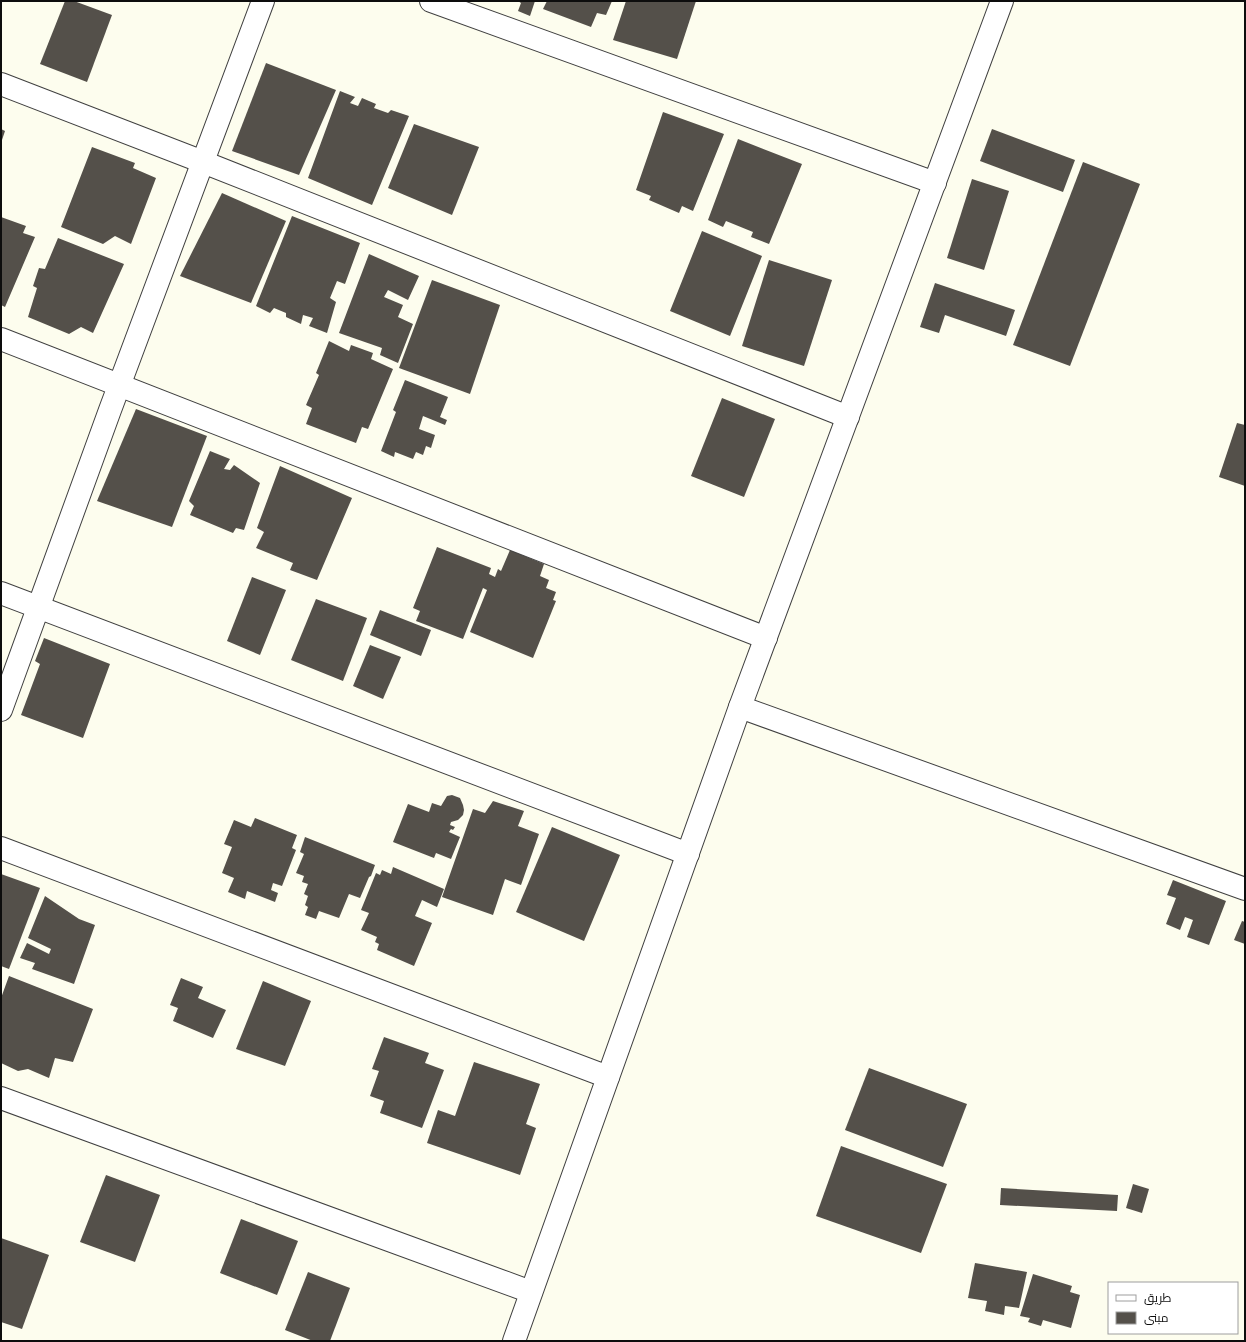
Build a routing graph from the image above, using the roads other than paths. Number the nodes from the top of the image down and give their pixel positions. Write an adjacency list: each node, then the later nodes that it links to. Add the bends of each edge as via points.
1 (263, 1): 5 (street)
2 (431, 1): 6 (street)
3 (1002, 1): 6 (street)
4 (1, 84): 5 (street)
5 (203, 162): 8 (street); 9 (street)
6 (935, 183): 9 (street)
7 (1, 339): 8 (street)
8 (120, 384): 11 (street); 12 (street)
9 (848, 417): 12 (street)
10 (1, 593): 11 (street)
11 (38, 607): 14 (street); 16 (street)
12 (766, 638): 13 (street)
13 (740, 707): 16 (street); 17 (street)
14 (1, 710)
15 (1, 848): 18 (street)
16 (688, 854): 18 (street)
17 (1245, 889)
18 (608, 1077): 20 (street)
19 (1, 1098): 20 (street)
20 (531, 1292): 21 (street)
21 (514, 1341)

